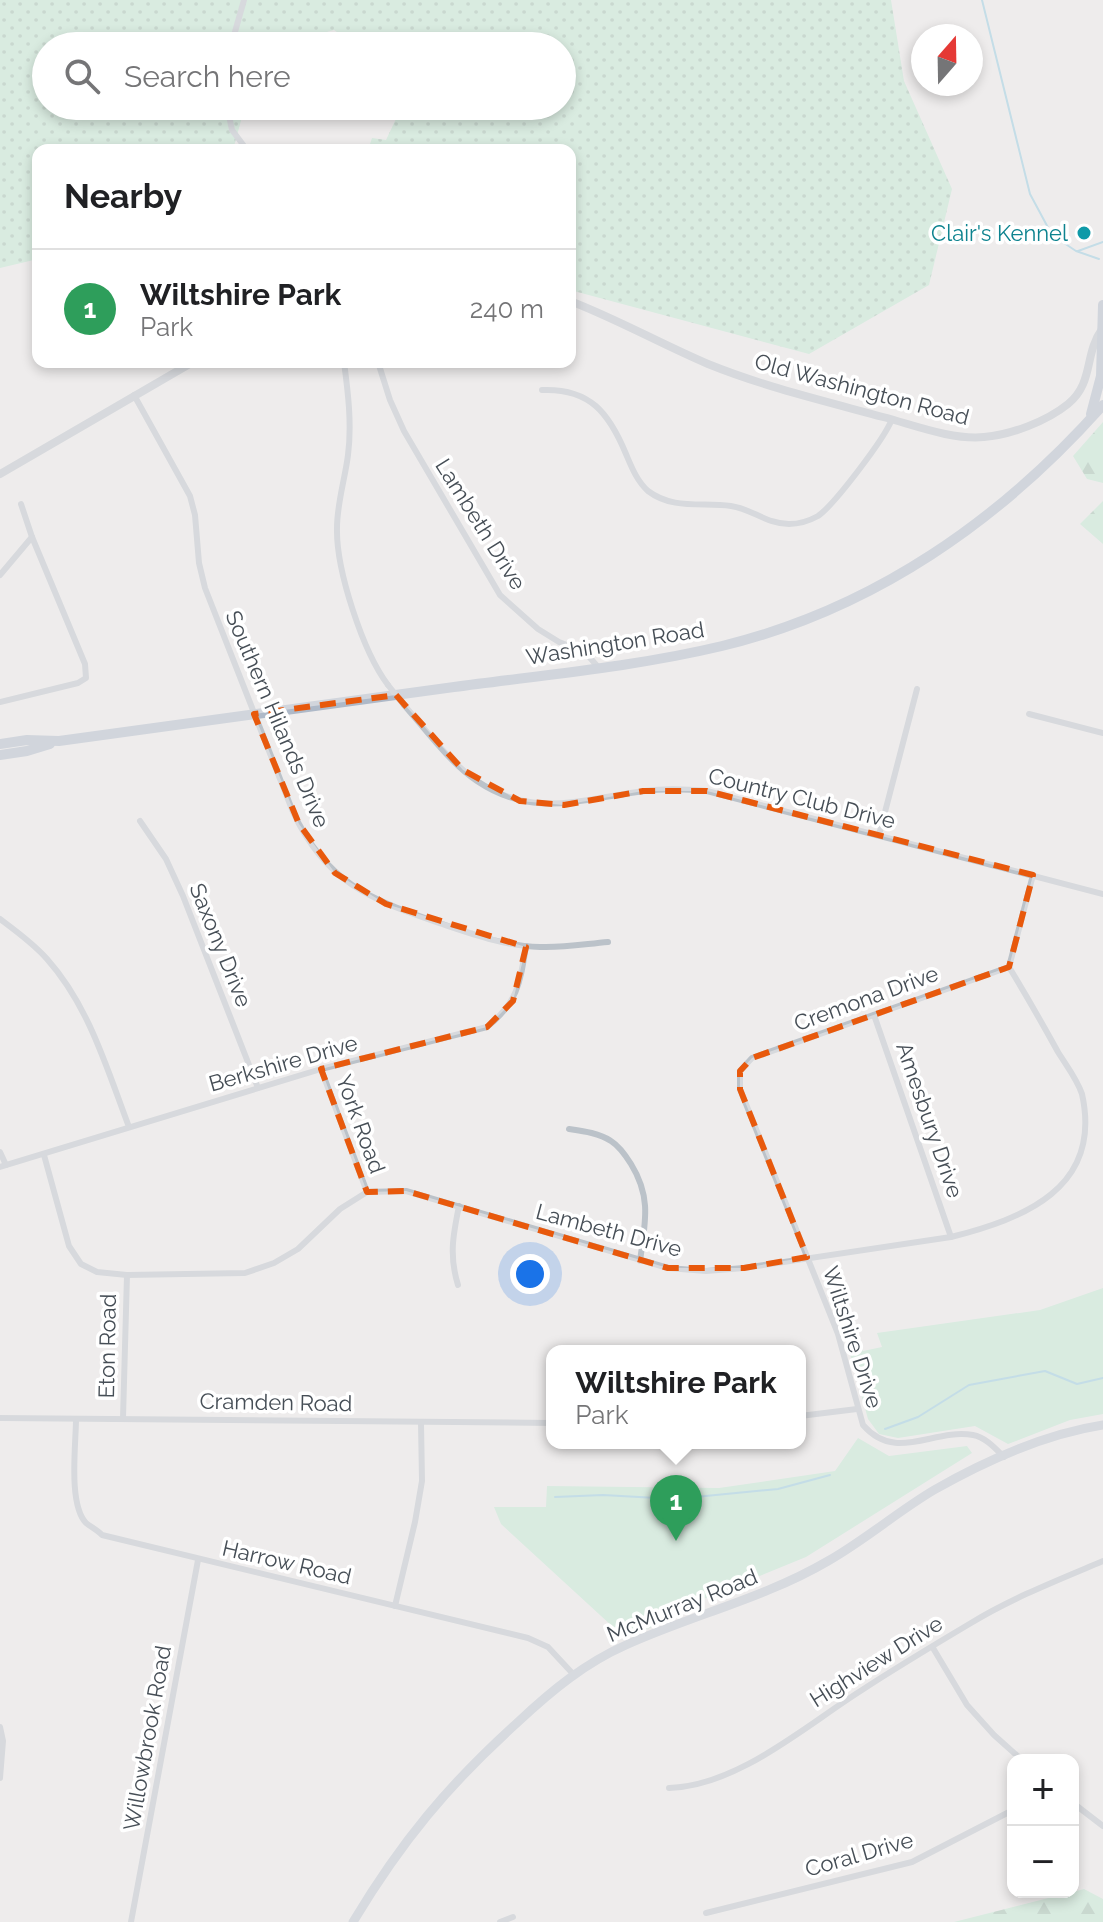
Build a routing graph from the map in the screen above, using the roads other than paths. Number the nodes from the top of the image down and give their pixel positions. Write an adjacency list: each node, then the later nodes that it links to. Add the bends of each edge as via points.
1 (244, 0): 2 (street)
2 (235, 32)
3 (230, 120): 4 (street)
4 (242, 144)
5 (576, 304): 14 (street, Old Washington Road, via 735,374)
6 (1103, 305): 7 (main road)
7 (1102, 332): 14 (street, Old Washington Road, via 1091,345 1088,372 1078,393 1062,408 1026,426 977,438); 15 (main road, via 1100,384)
8 (182, 368): 12 (street)
9 (344, 368): 30 (street, Country Club Drive, bridge, via 350,436 338,542 362,634 388,685 470,775 520,801 564,805 643,791 707,791)
10 (380, 368): 20 (street, Lambeth Drive, via 404,431 500,595 538,629 585,652)
11 (542, 390): 14 (street, via 569,392 600,409 641,483 655,495 680,504 734,506 780,523 801,523 824,511 881,441)
12 (134, 395): 16 (street); 23 (street, Southern Hilands Drive, via 190,496 205,588)
13 (1103, 405): 15 (main road, Washington Road)
14 (892, 419)
15 (1090, 420): 20 (main road, Washington Road, via 992,513 917,565 865,593 725,645)
16 (0, 474)
17 (21, 504): 18 (street)
18 (32, 537): 19 (street); 22 (street, via 85,664 86,678)
19 (0, 575)
20 (598, 667): 23 (main road, Washington Road)
21 (917, 689): 30 (street)
22 (0, 702)
23 (254, 714): 26 (main road, Washington Road); 35 (street, Southern Hilands Drive, via 299,824 335,873 386,904 482,937)
24 (1029, 714): 25 (street)
25 (1103, 733)
26 (59, 741): 27 (main road, Washington Road); 28 (main road, Washington Road)
27 (0, 744)
28 (0, 755)
29 (140, 821): 40 (street, Saxony Drive, via 166,859)
30 (879, 835): 31 (street, Country Club Drive)
31 (1033, 875): 32 (street, Country Club Drive); 36 (street)
32 (1103, 894)
33 (0, 919): 41 (street, via 47,959 73,994)
34 (608, 942): 35 (street, Southern Hilands Drive)
35 (526, 946): 38 (street, Berkshire Drive, via 513,1001 487,1027)
36 (1009, 967): 37 (street, Cremona Drive); 48 (street, Lambeth Drive, via 1082,1093 1088,1144 1081,1168 1065,1190 1042,1206)
37 (874, 1015): 39 (street, Cremona Drive, via 752,1058); 48 (street, Amesbury Drive)
38 (321, 1069): 40 (street, Berkshire Drive); 46 (street, York Road)
39 (740, 1071): 49 (street, Wiltshire Drive, via 740,1089)
40 (258, 1088): 41 (street, Berkshire Drive)
41 (129, 1127): 44 (street, Berkshire Drive)
42 (569, 1129): 50 (street, via 613,1141 642,1182 647,1208)
43 (0, 1152): 45 (street)
44 (44, 1155): 45 (street, Berkshire Drive); 51 (street, via 69,1246 81,1264 97,1272)
45 (3, 1166)
46 (367, 1192): 47 (street, Lambeth Drive, via 406,1191); 51 (street, via 340,1209 298,1249 245,1273)
47 (459, 1206): 50 (street, Lambeth Drive); 52 (street, via 451,1247)
48 (951, 1237): 49 (street, Lambeth Drive)
49 (807, 1257): 50 (street, Lambeth Drive, via 706,1271); 53 (street, Wiltshire Drive, via 838,1334)
50 (640, 1261)
51 (127, 1275): 56 (street, Eton Road)
52 (458, 1285)
53 (857, 1409): 54 (street); 61 (street, Wiltshire Drive, via 870,1433 887,1443 973,1435)
54 (806, 1415)
55 (0, 1418): 57 (street, Cramden Road)
56 (123, 1418): 57 (street, Cramden Road); 58 (street, Cramden Road)
57 (76, 1419): 62 (street, Harrow Road, via 75,1491 86,1522 102,1535)
58 (421, 1423): 59 (street, Cramden Road); 64 (street, via 422,1481)
59 (546, 1423)
60 (1103, 1425): 61 (main road, McMurray Road, via 1058,1435)
61 (1004, 1457): 66 (main road, McMurray Road, via 934,1490 805,1574 625,1645)
62 (198, 1560): 64 (street, Harrow Road); 76 (street, Willowbrook Road)
63 (1103, 1561): 65 (street, Highview Drive, via 972,1622)
64 (395, 1606): 66 (street, Harrow Road, via 528,1638 548,1647)
65 (933, 1648): 68 (street, via 967,1705); 70 (street, Highview Drive, via 743,1767 689,1787)
66 (574, 1675): 77 (main road, McMurray Road, via 444,1795 405,1841)
67 (0, 1727): 69 (street)
68 (1016, 1754)
69 (0, 1778)
70 (669, 1788)
71 (1079, 1808): 73 (street)
72 (1007, 1813): 74 (street, Coral Drive, via 912,1862)
73 (1103, 1826)
74 (706, 1913)
75 (513, 1917): 78 (street)
76 (131, 1922)
77 (353, 1922)
78 (500, 1922)

